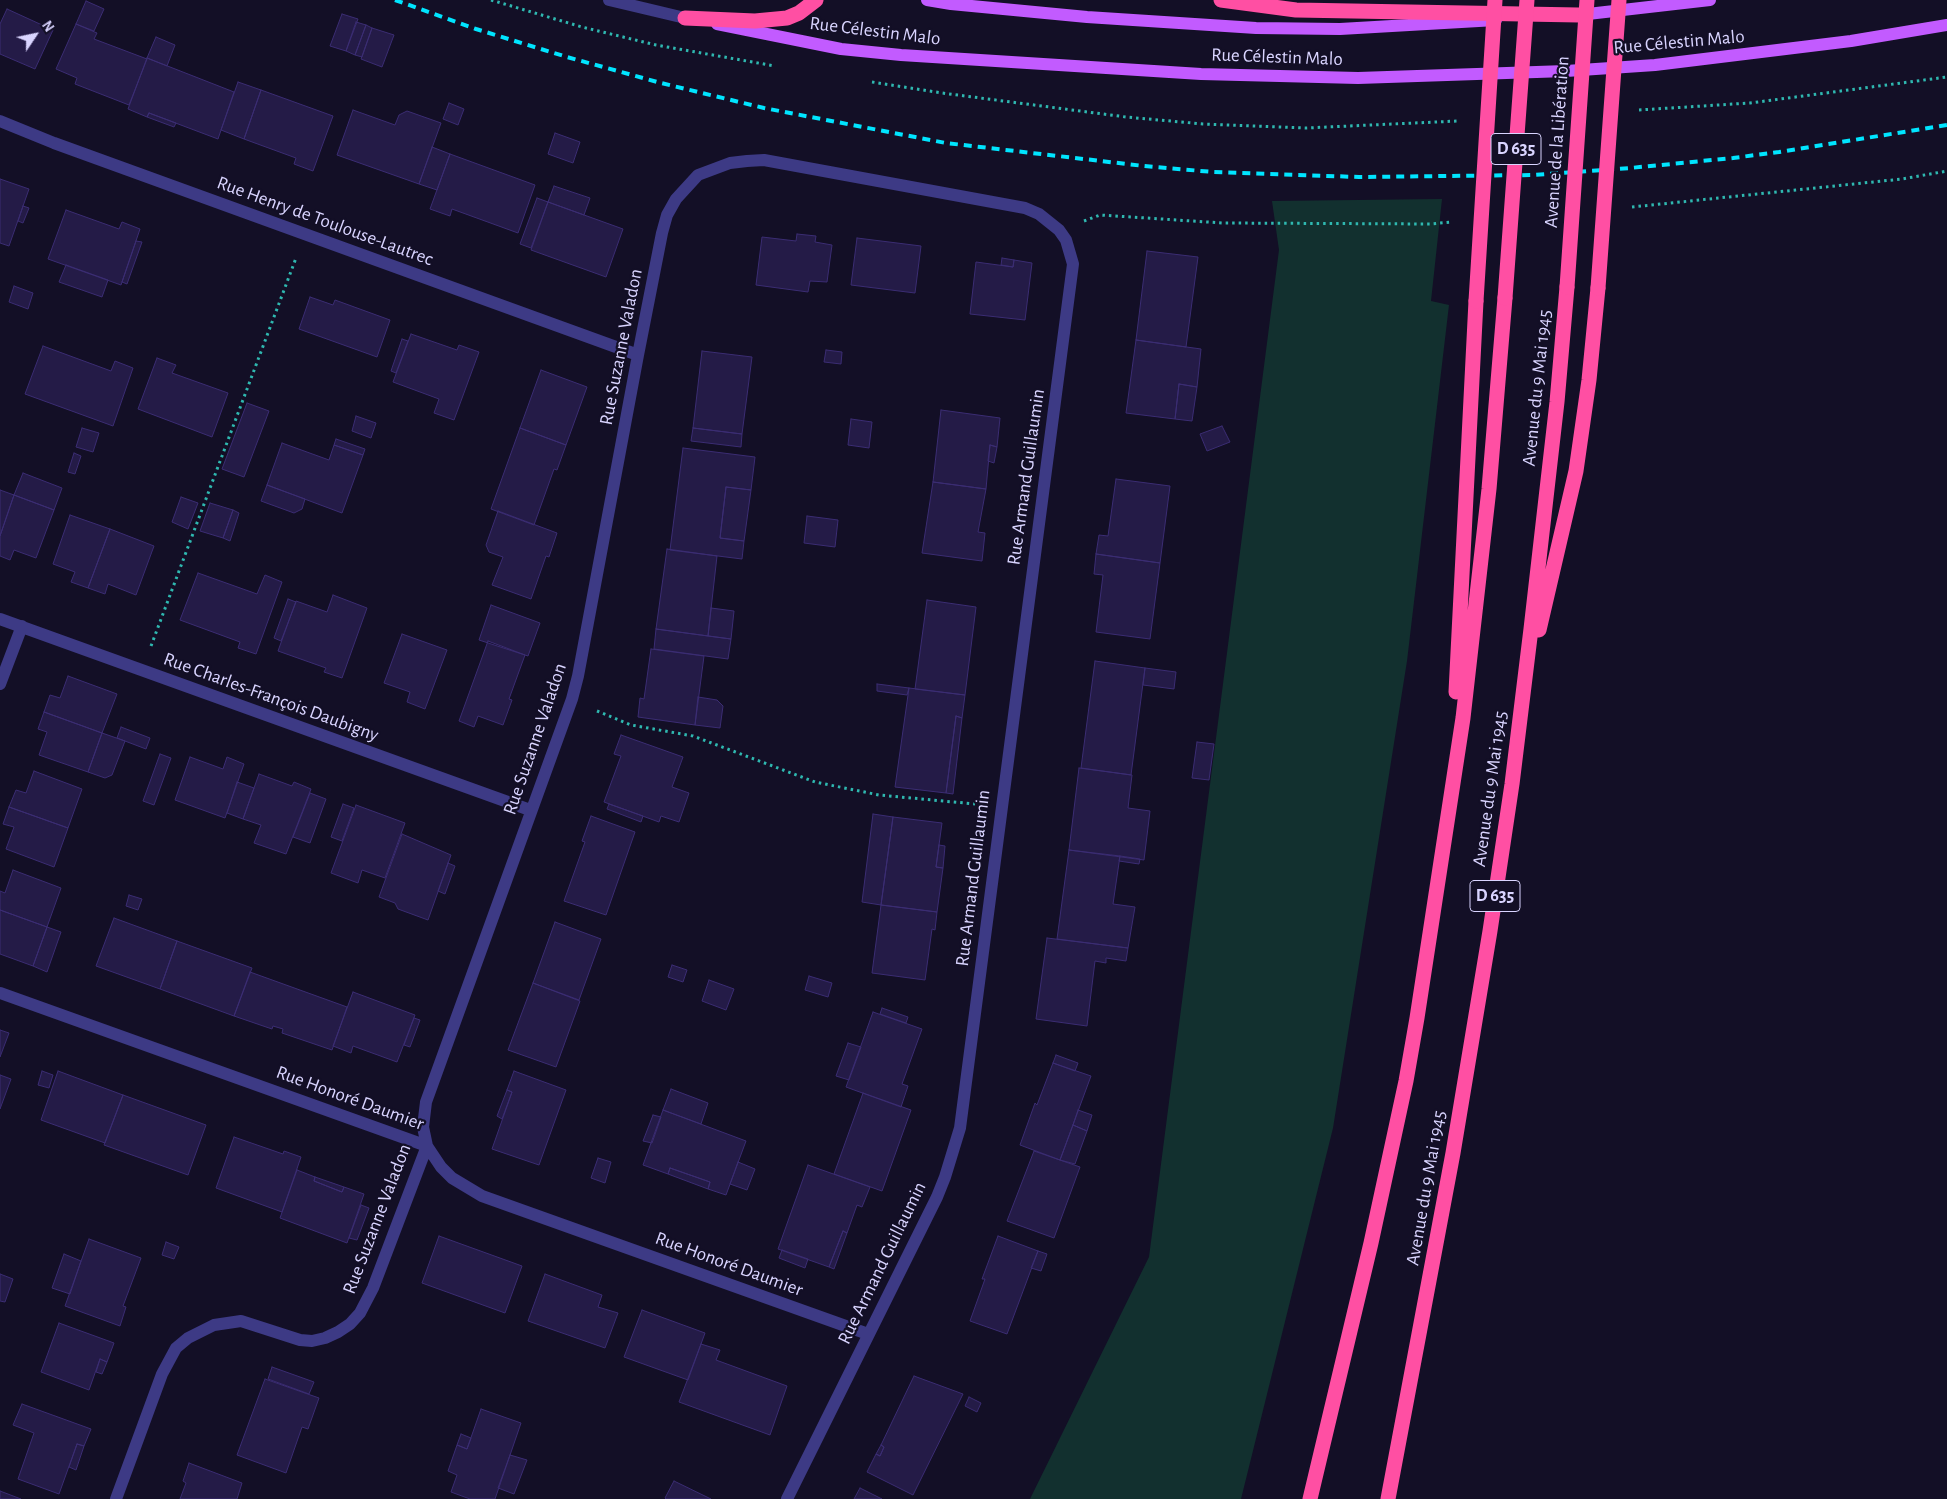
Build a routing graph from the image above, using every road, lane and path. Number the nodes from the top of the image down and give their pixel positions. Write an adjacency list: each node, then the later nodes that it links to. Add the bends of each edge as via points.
1 (609, 0): 11 (street, Rue Célestin Malo)
2 (816, 0): 11 (highway, via 800,13 787,18 755,21)
3 (927, 0): 10 (main road, Rue Célestin Malo, via 1128,21 1288,28 1379,27)
4 (1221, 0): 10 (highway, via 1296,10)
5 (1495, 0): 24 (highway, bridge)
6 (1527, 0): 24 (highway, Avenue du 9 Mai 1945 / D 635, bridge, via 1498,399 1481,566)
7 (1587, 0): 16 (highway, Avenue de la Libération / D 635, bridge)
8 (1619, 0): 23 (highway, bridge, via 1589,380 1576,471)
9 (1710, 0): 10 (main road, Rue Célestin Malo)
10 (1579, 14)
11 (685, 18): 12 (main road, Rue Célestin Malo, via 841,49 901,55 1201,74 1358,78 1566,71 1664,64 1833,44)
12 (1947, 25)
13 (0, 121): 15 (street, Rue Henry de Toulouse-Lautrec)
14 (1059, 230): 17 (street, Rue Suzanne Valadon, via 1039,214 1010,204 764,160 730,162 698,176 676,199 667,215); 25 (street, Rue Armand Guillaumin, via 1071,251 1072,271)
15 (305, 233): 17 (street, Rue Henry de Toulouse-Lautrec); 20 (path)
16 (1567, 287): 23 (highway, Avenue du 9 Mai 1945 / D 635, via 1557,402)
17 (638, 355): 22 (street, Rue Suzanne Valadon, via 583,656)
18 (0, 618): 19 (street, Rue Charles-François Daubigny)
19 (22, 626): 20 (street, Rue Charles-François Daubigny); 21 (street)
20 (142, 670): 26 (street, Rue Charles-François Daubigny)
21 (0, 684)
22 (572, 699): 25 (path, via 631,725 693,736 815,782 878,795); 26 (street, Rue Suzanne Valadon)
23 (1521, 706): 33 (highway, Avenue du 9 Mai 1945 / D 635, via 1490,931 1454,1153)
24 (1451, 796): 32 (highway, Avenue du 9 Mai 1945 / D 635, via 1406,1081)
25 (1001, 807): 29 (street, Rue Armand Guillaumin, via 960,1128 937,1197)
26 (530, 810): 28 (street, Rue Suzanne Valadon, via 426,1102 423,1126)
27 (0, 993): 28 (street, Rue Honoré Daumier)
28 (427, 1146): 29 (street, Rue Honoré Daumier, via 452,1178 482,1196); 30 (street, Rue Suzanne Valadon, via 373,1288 360,1313 338,1332 312,1341 241,1321 214,1325 188,1338 176,1348 162,1374)
29 (868, 1334): 31 (street, Rue Armand Guillaumin)
30 (116, 1499)
31 (787, 1499)
32 (1310, 1499)
33 (1388, 1499)

